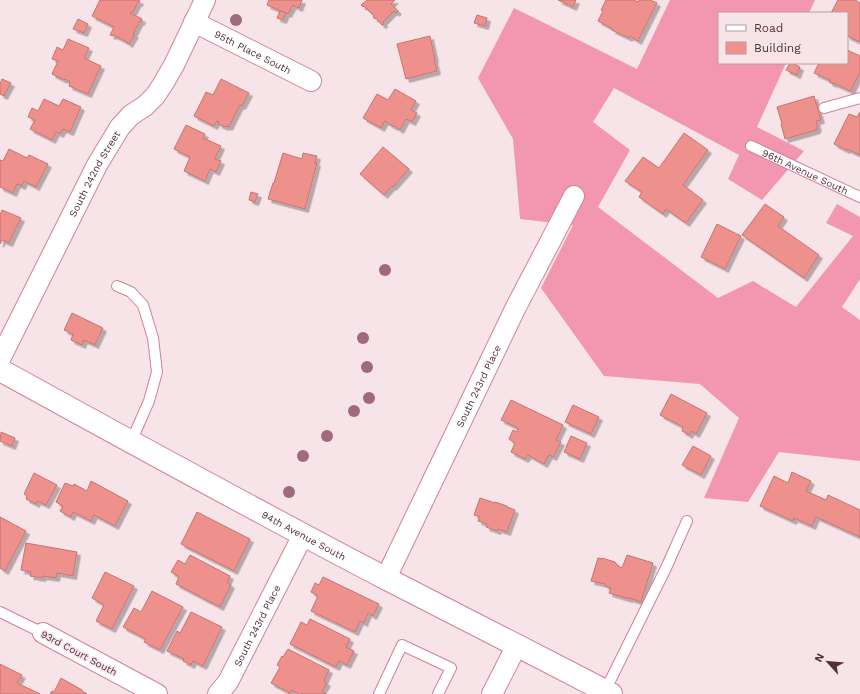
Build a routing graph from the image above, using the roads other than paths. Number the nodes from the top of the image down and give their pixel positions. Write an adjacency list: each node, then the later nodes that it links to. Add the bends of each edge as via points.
1 (205, 0): 2 (street, South 242nd Street)
2 (194, 22): 3 (street, 95th Place South); 10 (street, South 242nd Street, via 174,65 155,96 120,127 97,165)
3 (311, 81)
4 (860, 98): 5 (lane)
5 (824, 108)
6 (751, 146): 8 (lane, 96th Avenue South)
7 (574, 196): 15 (street, South 243rd Place, via 516,307)
8 (860, 197)
9 (117, 286): 12 (lane, via 132,292 143,305 153,338 157,372 149,401)
10 (0, 359)
11 (0, 370): 12 (street, 94th Avenue South)
12 (132, 442): 14 (street, 94th Avenue South)
13 (687, 521): 19 (lane)
14 (303, 535): 15 (street, 94th Avenue South); 21 (street, South 243rd Place, via 228,682)
15 (386, 578): 18 (street, 94th Avenue South)
16 (0, 612): 17 (lane, 93rd Court South)
17 (43, 634): 20 (street, 93rd Court South)
18 (517, 645): 19 (street, 94th Avenue South); 24 (street)
19 (608, 692)
20 (158, 694)
21 (218, 694)
22 (379, 694): 23 (lane, via 402,645 450,668)
23 (438, 694)
24 (492, 694)

